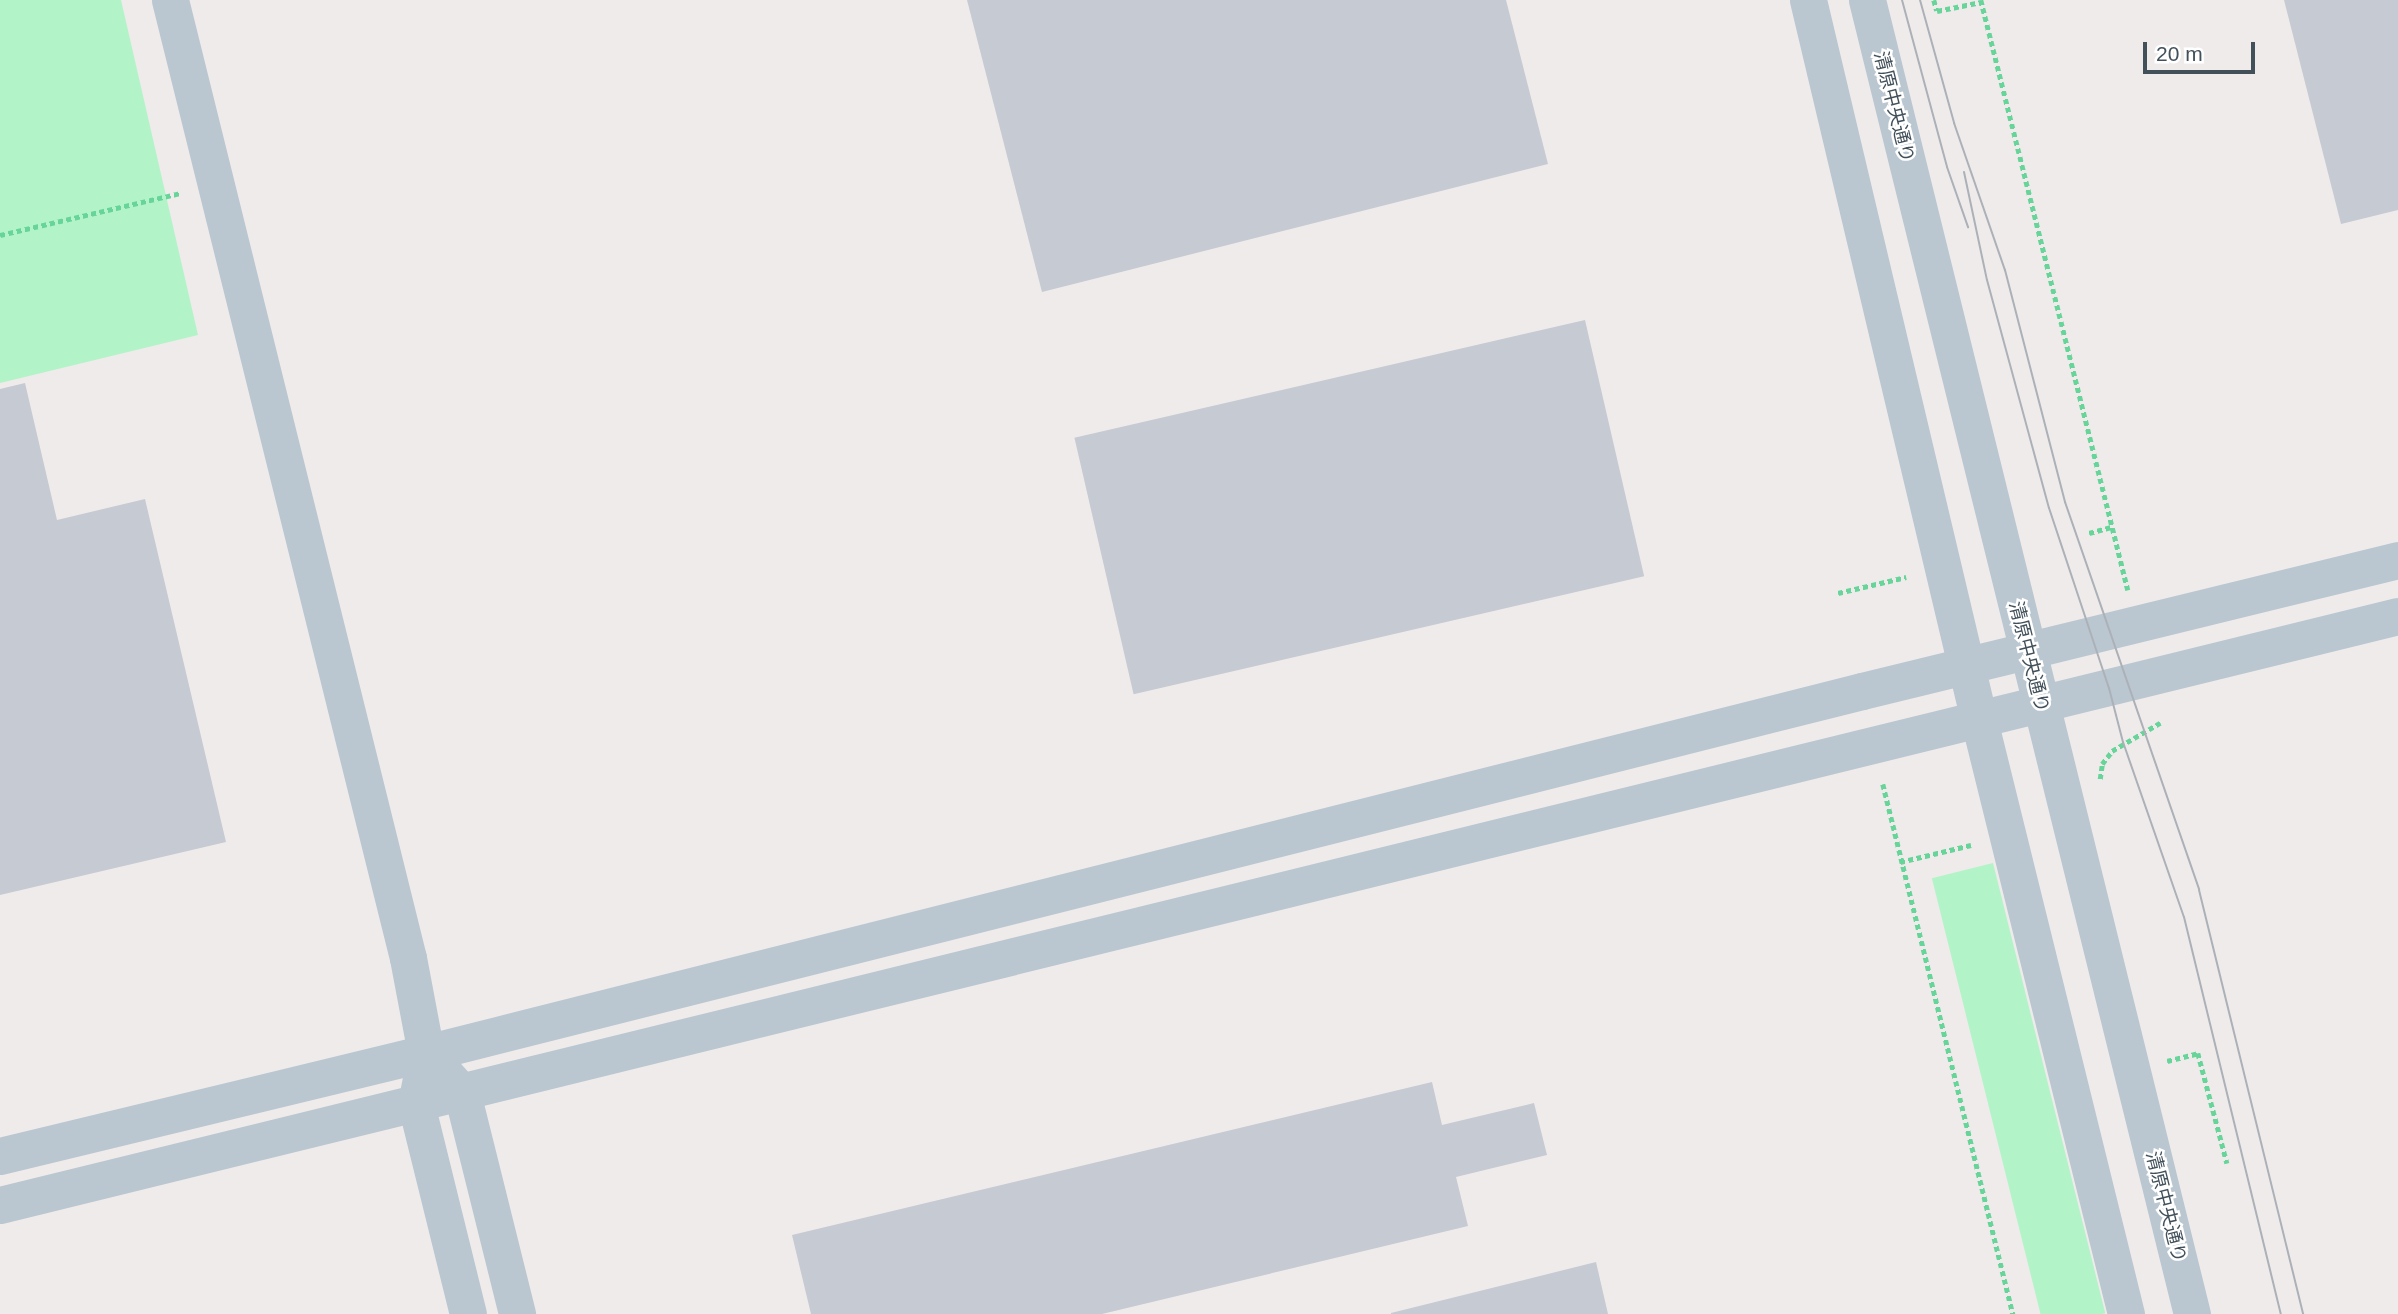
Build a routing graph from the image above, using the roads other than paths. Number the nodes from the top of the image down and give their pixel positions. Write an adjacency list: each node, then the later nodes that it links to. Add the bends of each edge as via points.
1 (170, 0): 10 (street, via 408,958)
2 (1808, 0): 7 (street)
3 (1867, 0): 6 (street, 清原中央通り)
4 (2398, 560): 6 (street)
5 (2398, 616): 8 (street)
6 (2027, 651): 7 (street); 8 (street, 清原中央通り)
7 (1967, 666): 9 (street); 10 (street)
8 (2042, 705): 9 (street); 18 (street, 清原中央通り)
9 (1979, 720): 11 (street); 17 (street)
10 (426, 1053): 11 (street); 12 (street); 13 (street)
11 (462, 1093): 12 (street); 16 (street)
12 (416, 1104): 14 (street); 15 (street)
13 (0, 1156)
14 (0, 1205)
15 (468, 1314)
16 (517, 1314)
17 (2126, 1314)
18 (2192, 1314)

